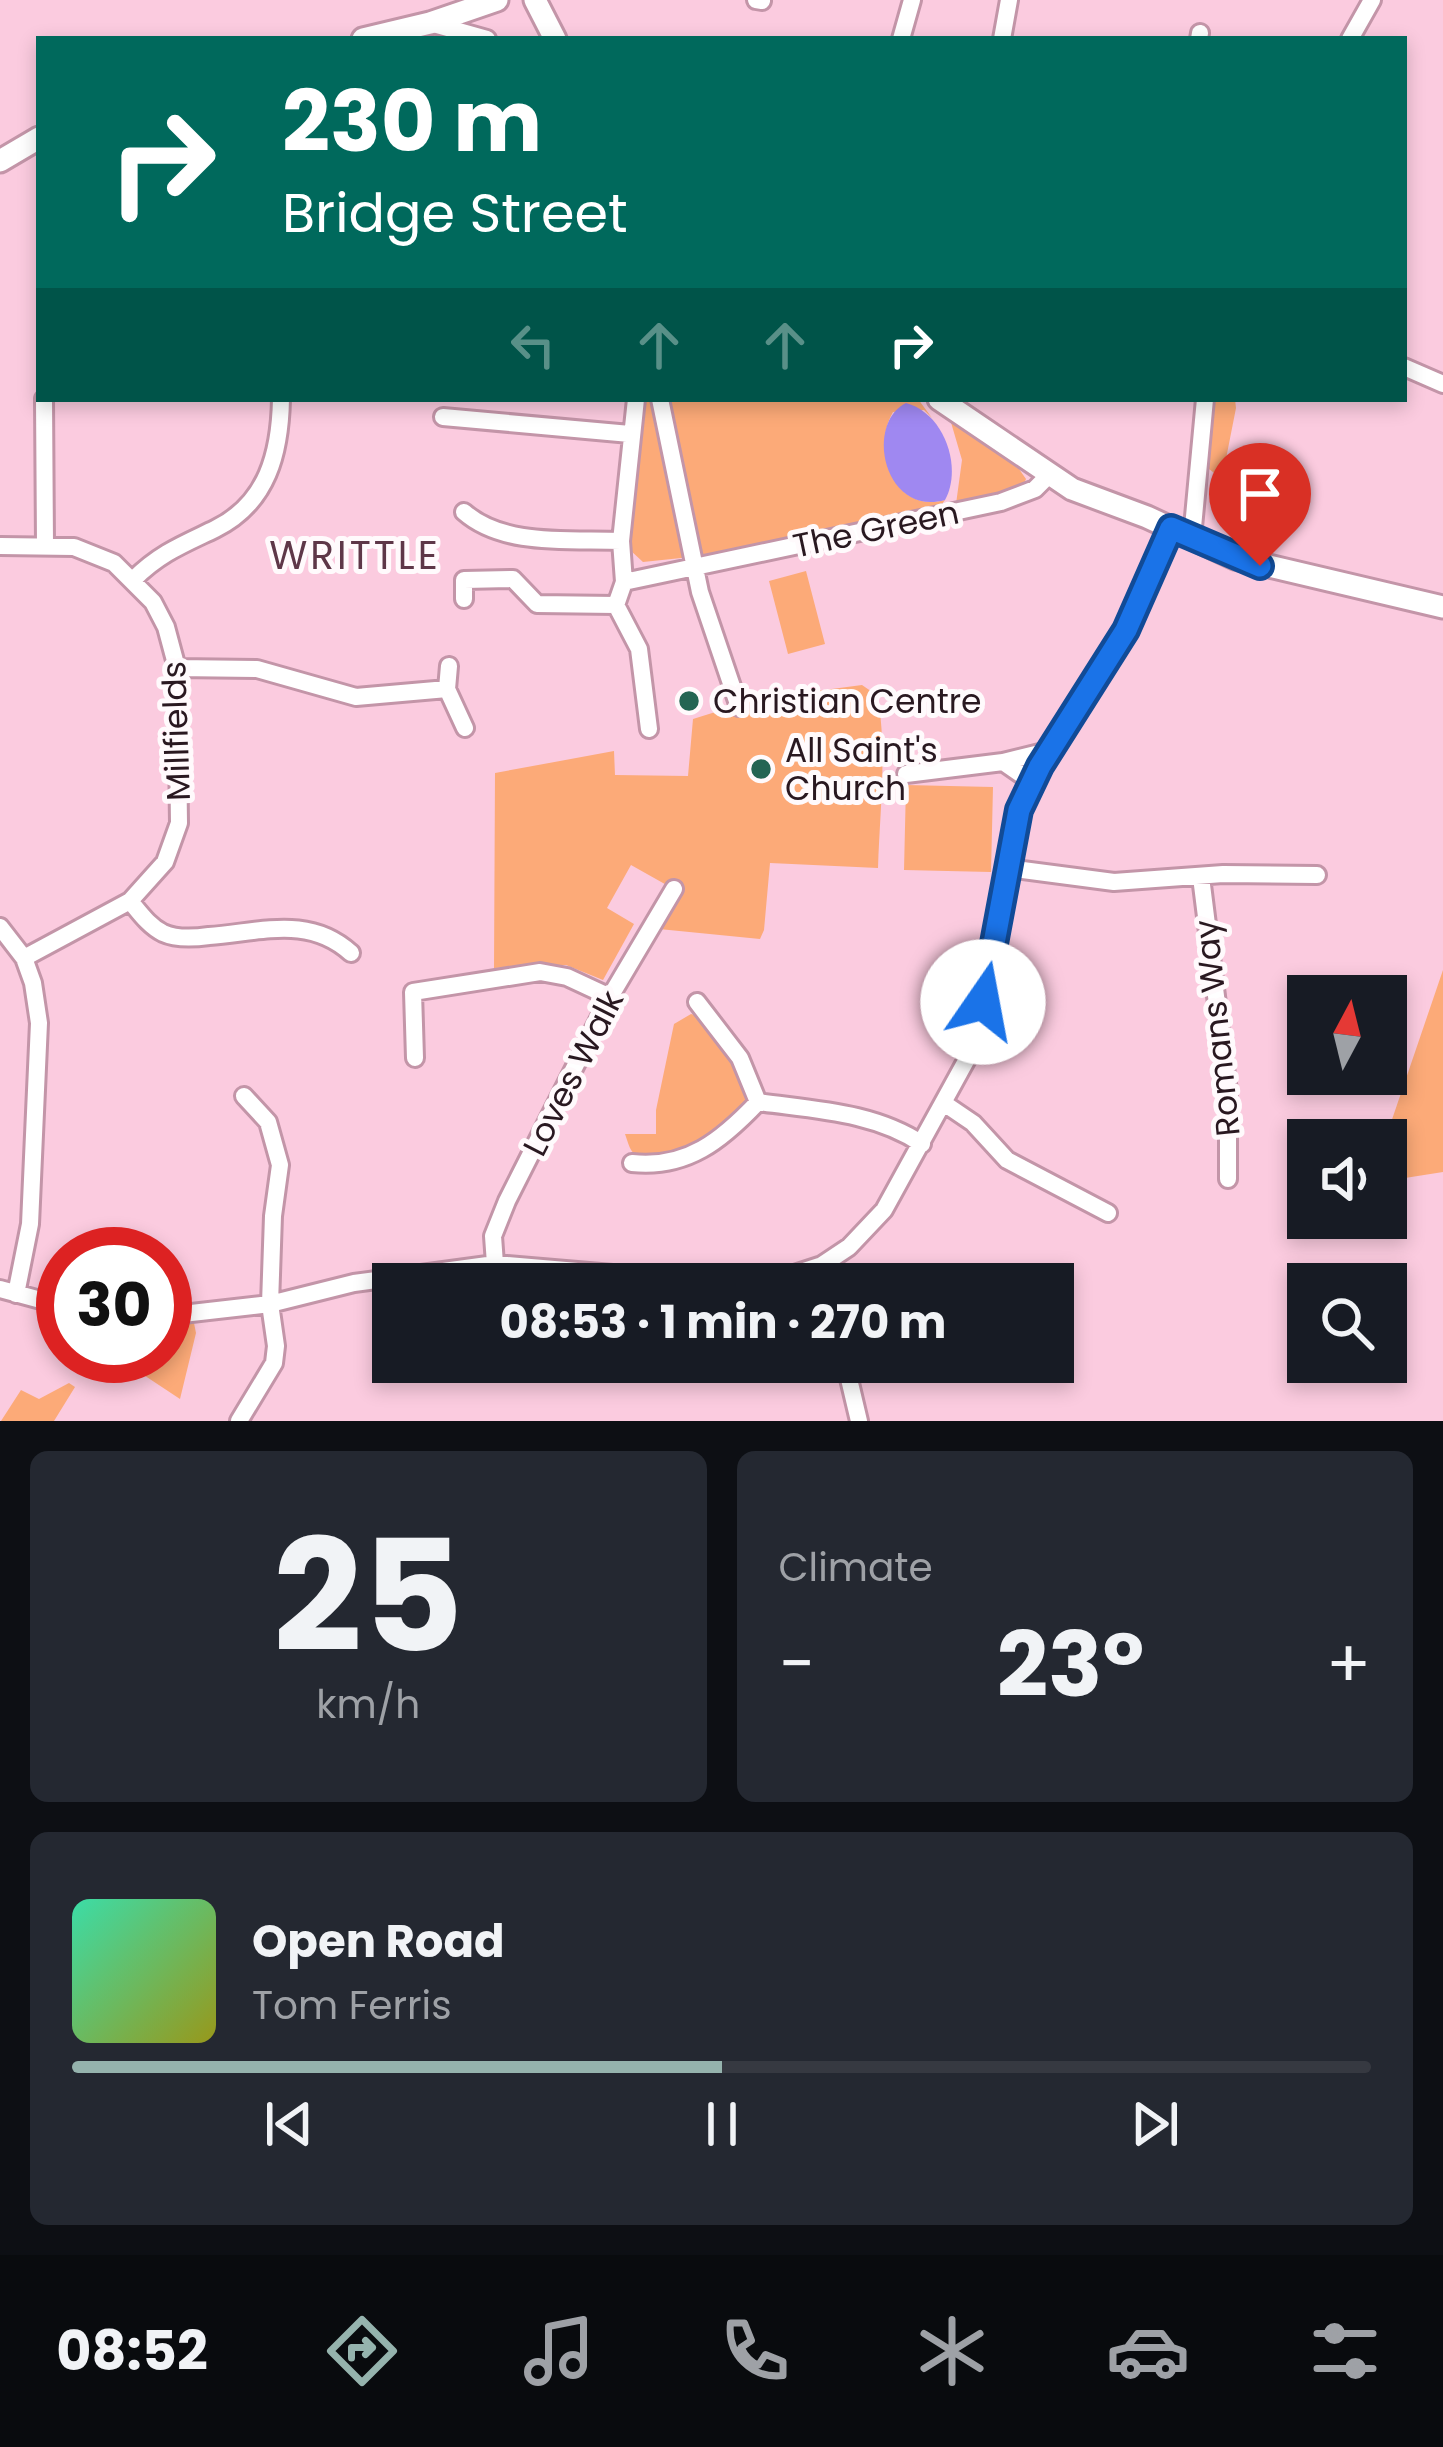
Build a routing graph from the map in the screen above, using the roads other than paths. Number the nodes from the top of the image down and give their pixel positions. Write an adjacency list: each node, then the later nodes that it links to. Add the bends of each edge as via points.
1 (496, 0): 6 (street)
2 (535, 0): 9 (street)
3 (912, 0): 10 (street)
4 (1009, 0): 11 (street)
5 (1372, 0): 12 (street)
6 (430, 23): 7 (street); 8 (street)
7 (375, 36)
8 (476, 36)
9 (553, 36)
10 (902, 36)
11 (1003, 36)
12 (1352, 36)
13 (36, 140): 14 (street)
14 (0, 160)
15 (1407, 368): 16 (street)
16 (1443, 384)
17 (44, 402): 30 (street)
18 (281, 402): 32 (street, via 275,461 251,501 214,530 174,545)
19 (635, 402): 24 (street)
20 (661, 402): 31 (street)
21 (943, 402): 25 (street)
22 (1204, 402): 27 (street)
23 (442, 417): 24 (street)
24 (630, 434): 28 (street)
25 (1049, 475): 27 (street); 31 (street, The Green, via 1000,502)
26 (464, 512): 28 (street, via 511,535)
27 (1181, 533): 36 (street, via 1260,566); 43 (street)
28 (621, 542): 33 (street)
29 (0, 545): 30 (street, Millfields)
30 (45, 545): 32 (street, Millfields, via 96,555)
31 (695, 566): 33 (street, The Green); 40 (street)
32 (134, 579): 38 (street, Millfields, via 166,627)
33 (624, 582): 35 (street)
34 (464, 598): 35 (street, via 464,580 513,579 537,604)
35 (616, 605): 42 (street, via 639,649)
36 (1443, 607)
37 (449, 666): 39 (street)
38 (177, 668): 39 (street, via 257,669 356,697); 51 (street, Millfields, via 174,844)
39 (448, 689): 41 (street)
40 (739, 706)
41 (465, 728)
42 (649, 729)
43 (1052, 750): 44 (street); 46 (street)
44 (1003, 762): 45 (street); 46 (street)
45 (906, 774)
46 (1032, 782): 47 (street)
47 (1008, 868): 49 (street, Romans Way, via 1114,882); 60 (street, via 973,1042)
48 (1317, 875): 49 (street, Romans Way)
49 (1201, 877): 63 (street, Romans Way, via 1228,1091)
50 (674, 889): 55 (street, Loves Walk)
51 (130, 901): 53 (street, via 168,936 316,930); 54 (street, Millfields)
52 (0, 927): 54 (street)
53 (351, 953)
54 (24, 958): 68 (street, via 39,1023 31,1224)
55 (610, 997): 57 (street, via 540,973 413,992); 65 (street, Loves Walk, via 496,1225)
56 (697, 1003): 59 (street, via 740,1058)
57 (415, 1058)
58 (244, 1096): 69 (street, via 268,1122 280,1165)
59 (758, 1102): 61 (street, via 876,1120); 62 (street, via 687,1159)
60 (946, 1104): 61 (street); 64 (street, via 1007,1160)
61 (922, 1144): 66 (street, via 884,1210)
62 (632, 1163)
63 (1228, 1179)
64 (1108, 1213)
65 (495, 1263)
66 (825, 1263)
67 (372, 1281): 69 (street)
68 (8, 1291)
69 (270, 1304): 70 (street); 72 (street, via 274,1363)
70 (192, 1313)
71 (849, 1383): 73 (street)
72 (239, 1421)
73 (859, 1421)

